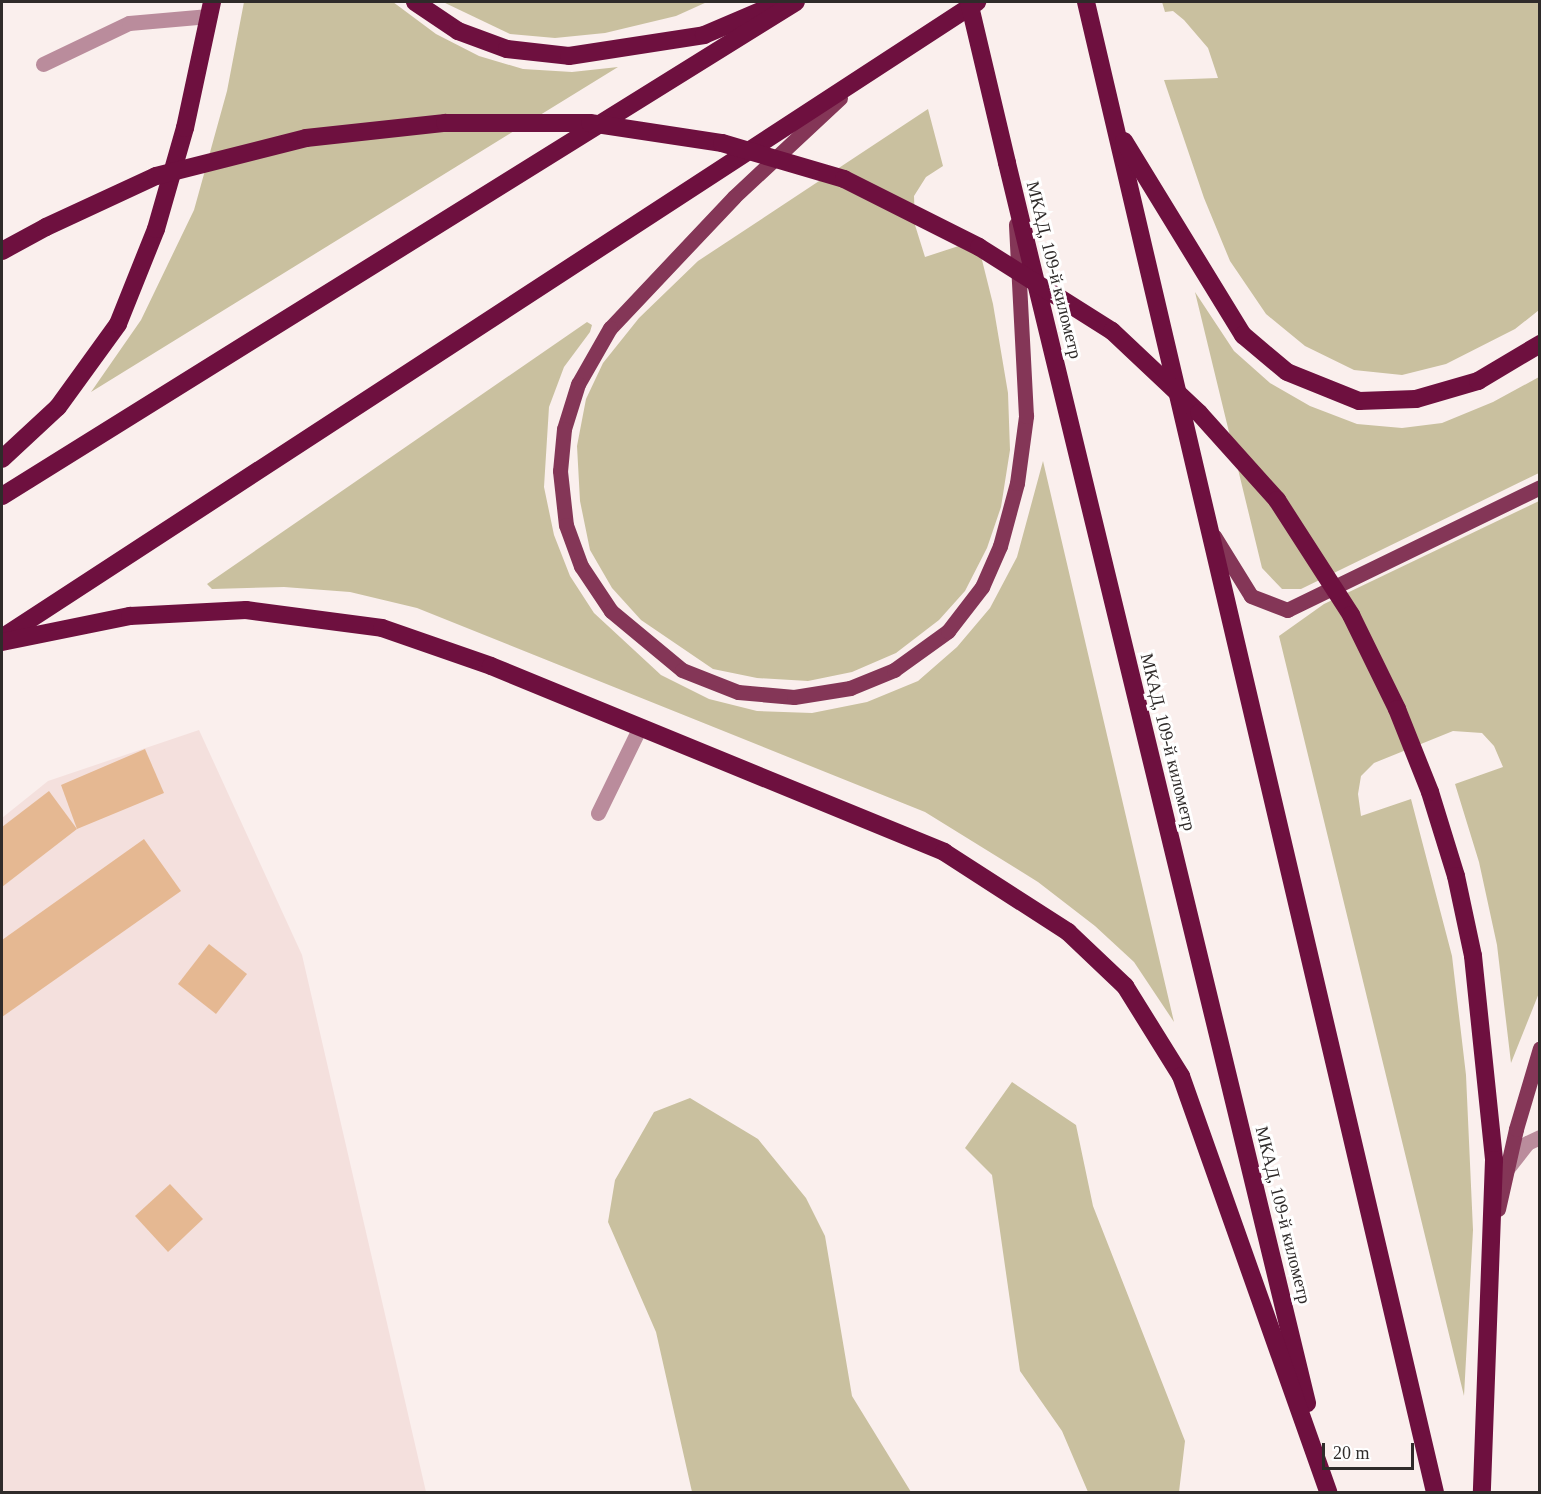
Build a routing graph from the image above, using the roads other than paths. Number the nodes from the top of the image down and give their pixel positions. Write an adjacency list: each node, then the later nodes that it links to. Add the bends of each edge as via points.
1 (415, 2): 2 (highway, via 458,31 507,50 569,56 704,34)
2 (782, 2)
3 (796, 2): 16 (highway)
4 (969, 2): 11 (highway, МКАД, 109-й километр, bridge)
5 (977, 2): 9 (highway)
6 (1086, 2): 10 (highway)
7 (210, 9): 8 (lane, via 129,22); 14 (highway, via 186,128 156,229 117,324 58,406)
8 (43, 64)
9 (864, 76): 11 (main road, via 734,197 610,328 578,384 564,429 561,460 566,525 581,566 611,611 648,645 682,670 738,692 794,697 850,688 894,670 948,631 982,587 1000,546 1017,483 1026,416); 18 (highway)
10 (1114, 126): 13 (highway, via 1243,335 1287,372 1359,401 1416,399 1478,381); 17 (highway)
11 (1015, 197): 25 (highway, МКАД, 109-й километр)
12 (2, 251): 24 (highway, bridge, via 156,176 306,138 445,123 590,123 722,143 844,178 979,247 1112,331 1199,413 1277,500 1351,615 1397,709 1430,792 1456,876 1473,956 1494,1160)
13 (1539, 344)
14 (2, 459)
15 (1539, 487): 17 (main road, via 1287,610 1251,596)
16 (2, 496)
17 (1208, 525): 26 (highway)
18 (2, 640): 19 (highway, via 130,616 246,610 382,628 491,666)
19 (640, 727): 20 (lane); 25 (highway, via 944,852 1068,932 1125,986 1180,1076)
20 (598, 813)
21 (1539, 1048): 23 (main road)
22 (1539, 1137): 23 (lane, via 1527,1143)
23 (1507, 1169): 24 (main road)
24 (1495, 1223): 27 (highway)
25 (1328, 1492)
26 (1435, 1492)
27 (1482, 1492)

